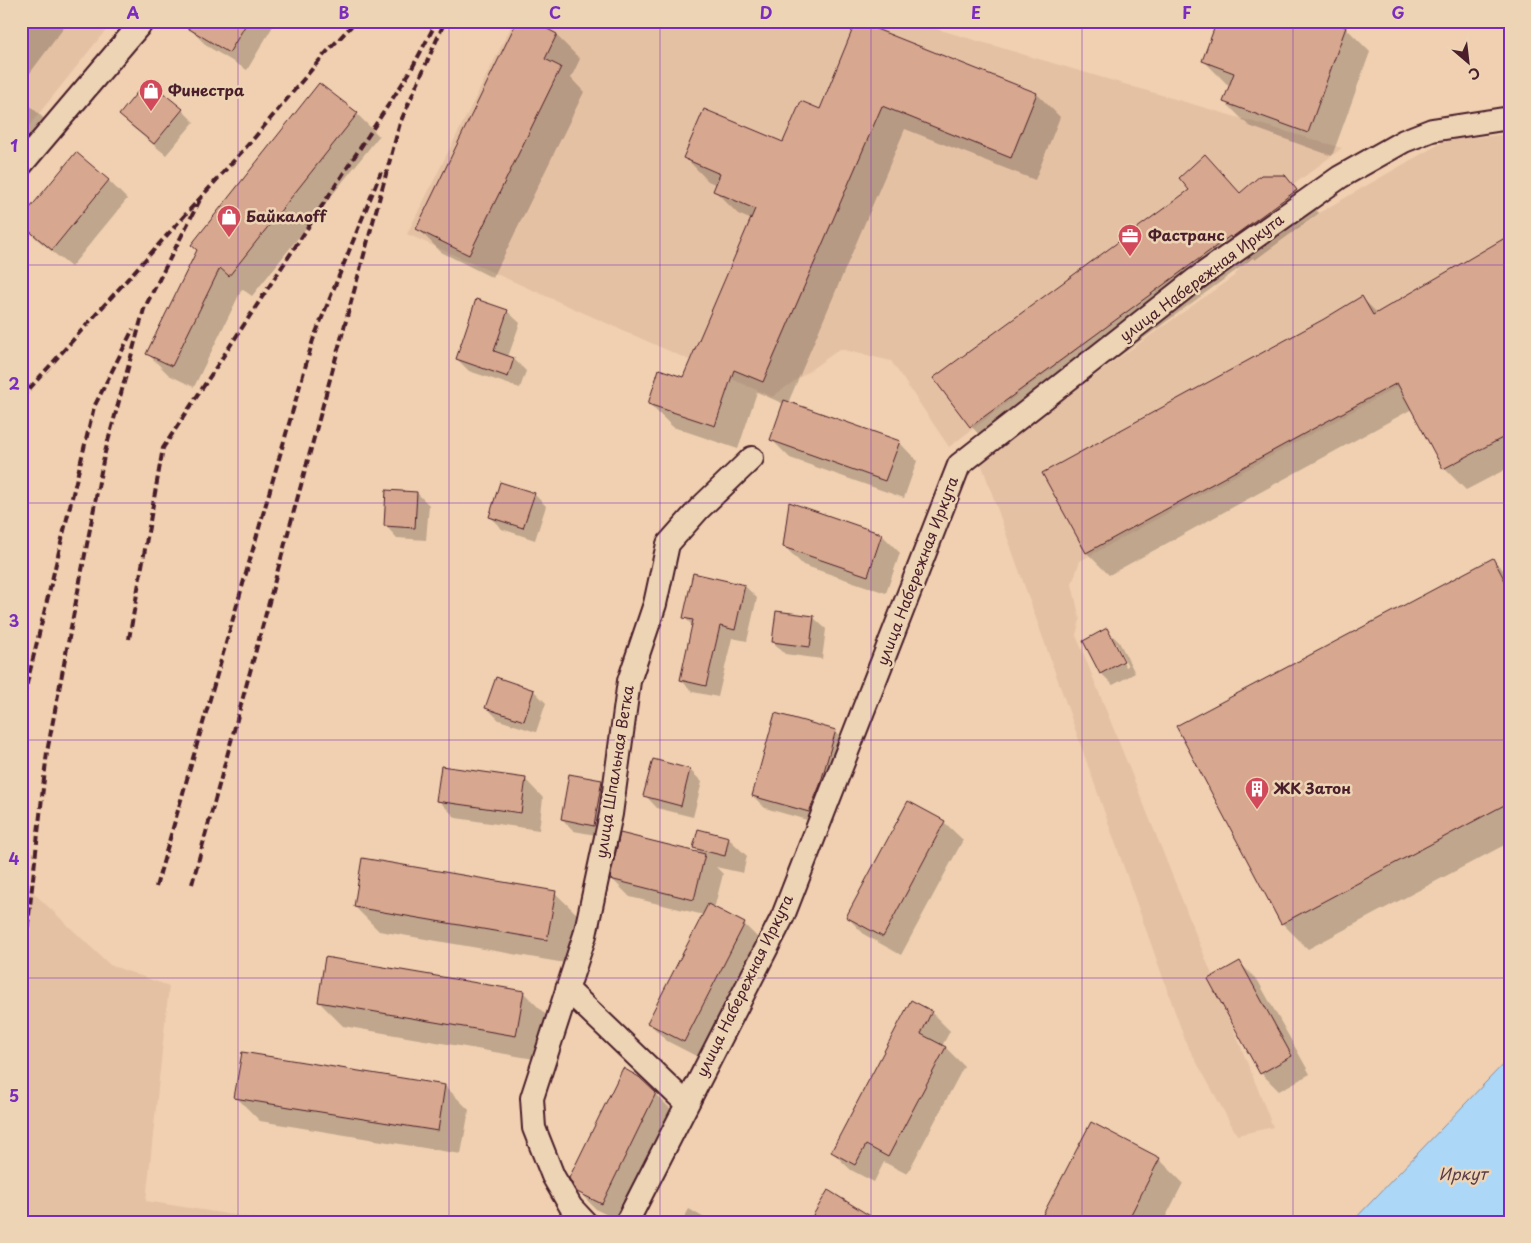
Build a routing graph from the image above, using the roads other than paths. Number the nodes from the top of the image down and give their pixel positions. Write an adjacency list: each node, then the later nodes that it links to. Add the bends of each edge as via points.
1 (144, 21): 3 (street)
2 (1510, 118): 6 (street, улица Набережная Иркута, via 1432,130 1404,141 1340,177 1196,279 960,465 783,916)
3 (21, 165)
4 (752, 458): 5 (street, улица Шпальная Ветка, via 698,509 668,544 654,604 628,682 611,814 585,935)
5 (567, 989): 6 (street); 7 (street, улица Шпальная Ветка, via 532,1098 534,1128 553,1176)
6 (687, 1104): 8 (street, улица Набережная Иркута)
7 (584, 1222)
8 (628, 1222)

